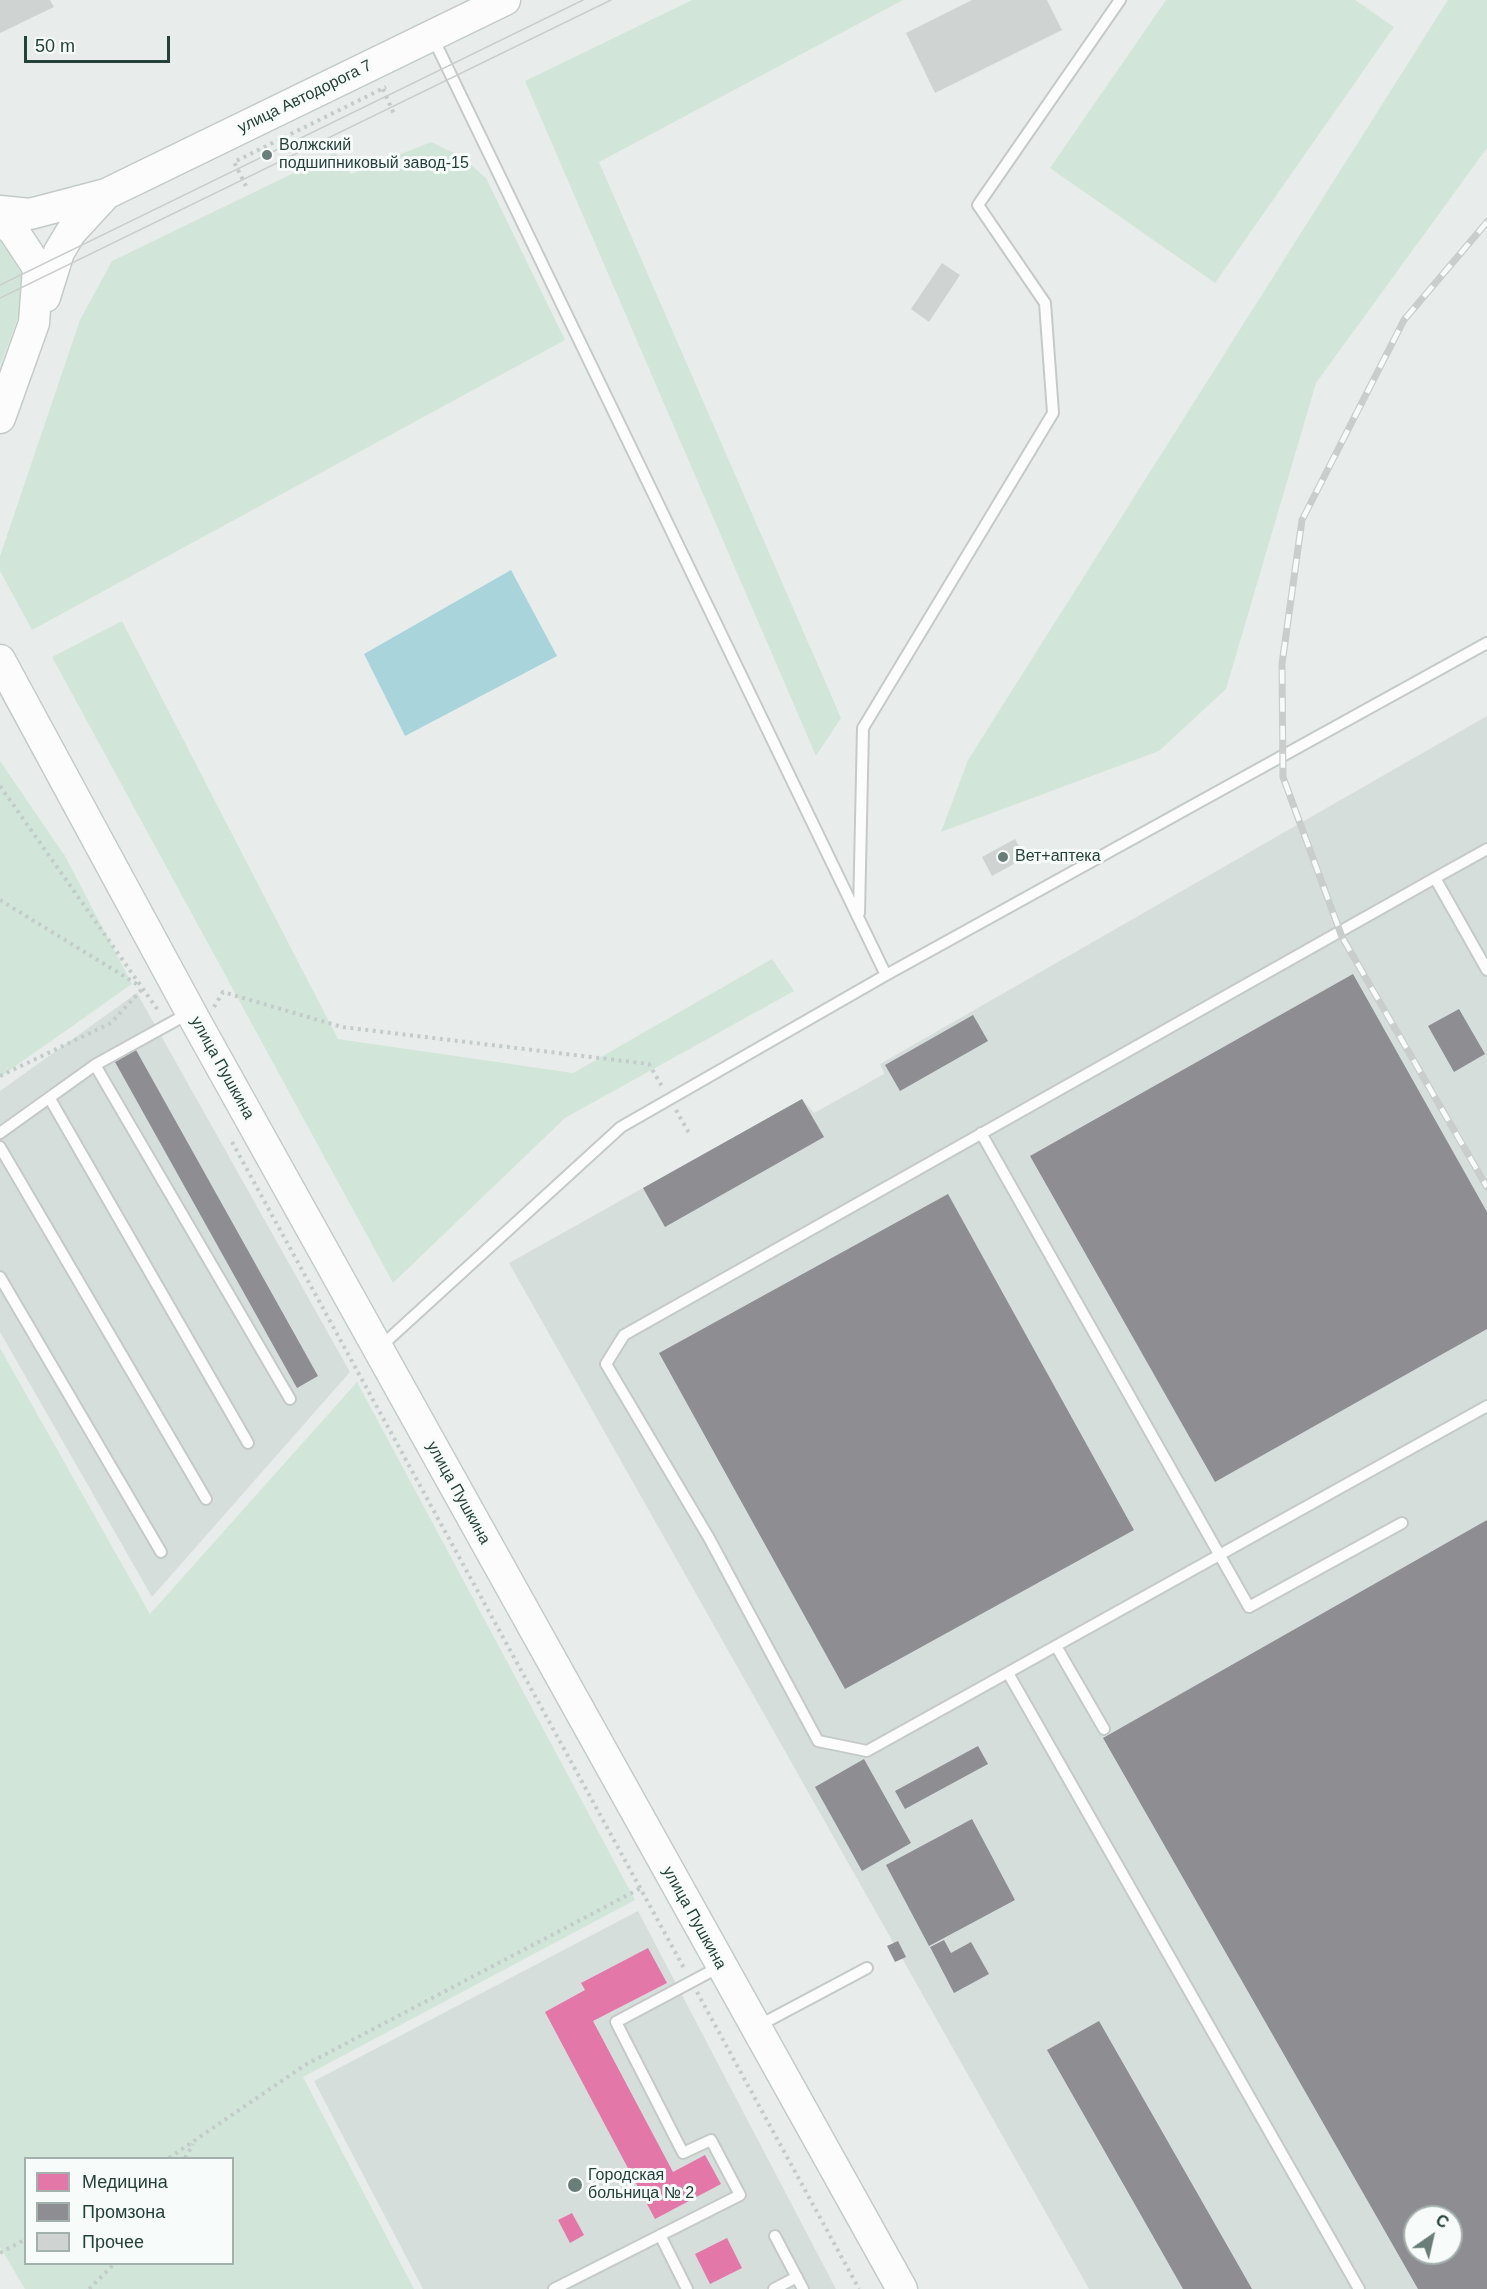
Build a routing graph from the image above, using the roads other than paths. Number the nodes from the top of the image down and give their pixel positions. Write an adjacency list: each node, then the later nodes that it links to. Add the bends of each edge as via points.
1 (505, 0): 3 (main road, улица Автодорога 7)
2 (1120, 0): 14 (lane, via 978,205 1045,303 1053,413 863,728)
3 (432, 36): 4 (main road, улица Автодорога 7); 14 (lane)
4 (106, 194): 5 (main road, улица Автодорога 7, via 30,214); 7 (main road, улица Автодорога 7, via 71,232 59,252)
5 (0, 211)
6 (0, 220): 7 (main road, via 13,230 38,268)
7 (34, 323): 8 (main road)
8 (0, 418)
9 (1487, 642): 16 (lane)
10 (0, 660): 11 (main road, улица Пушкина)
11 (9, 687): 17 (main road, улица Пушкина)
12 (1487, 849): 13 (lane)
13 (1435, 878): 15 (lane); 21 (lane)
14 (859, 916): 16 (lane)
15 (1487, 970)
16 (886, 975): 24 (lane, via 621,1126)
17 (185, 1019): 18 (lane); 24 (main road, улица Пушкина)
18 (95, 1065): 19 (lane); 25 (lane)
19 (50, 1099): 20 (lane); 27 (lane)
20 (0, 1133)
21 (981, 1133): 31 (lane); 33 (lane, via 624,1335 606,1365 708,1538 818,1741 867,1751)
22 (0, 1147): 28 (lane)
23 (0, 1277): 30 (lane)
24 (378, 1348): 35 (main road, улица Пушкина)
25 (290, 1399)
26 (1487, 1406): 31 (lane)
27 (248, 1443)
28 (206, 1499)
29 (1402, 1523): 31 (lane, via 1249,1607)
30 (160, 1552)
31 (1219, 1555): 32 (lane)
32 (1056, 1646): 33 (lane); 34 (lane)
33 (1008, 1672): 46 (lane)
34 (1104, 1729)
35 (721, 1966): 37 (main road, улица Пушкина); 38 (lane, via 616,2022 683,2153 711,2140 740,2195)
36 (867, 1968): 37 (lane)
37 (755, 2028): 45 (main road, улица Пушкина)
38 (660, 2235): 41 (lane); 42 (lane)
39 (775, 2236): 40 (lane)
40 (797, 2277): 43 (lane); 44 (lane)
41 (554, 2289)
42 (687, 2289)
43 (774, 2289)
44 (803, 2289)
45 (902, 2289)
46 (1359, 2289)

